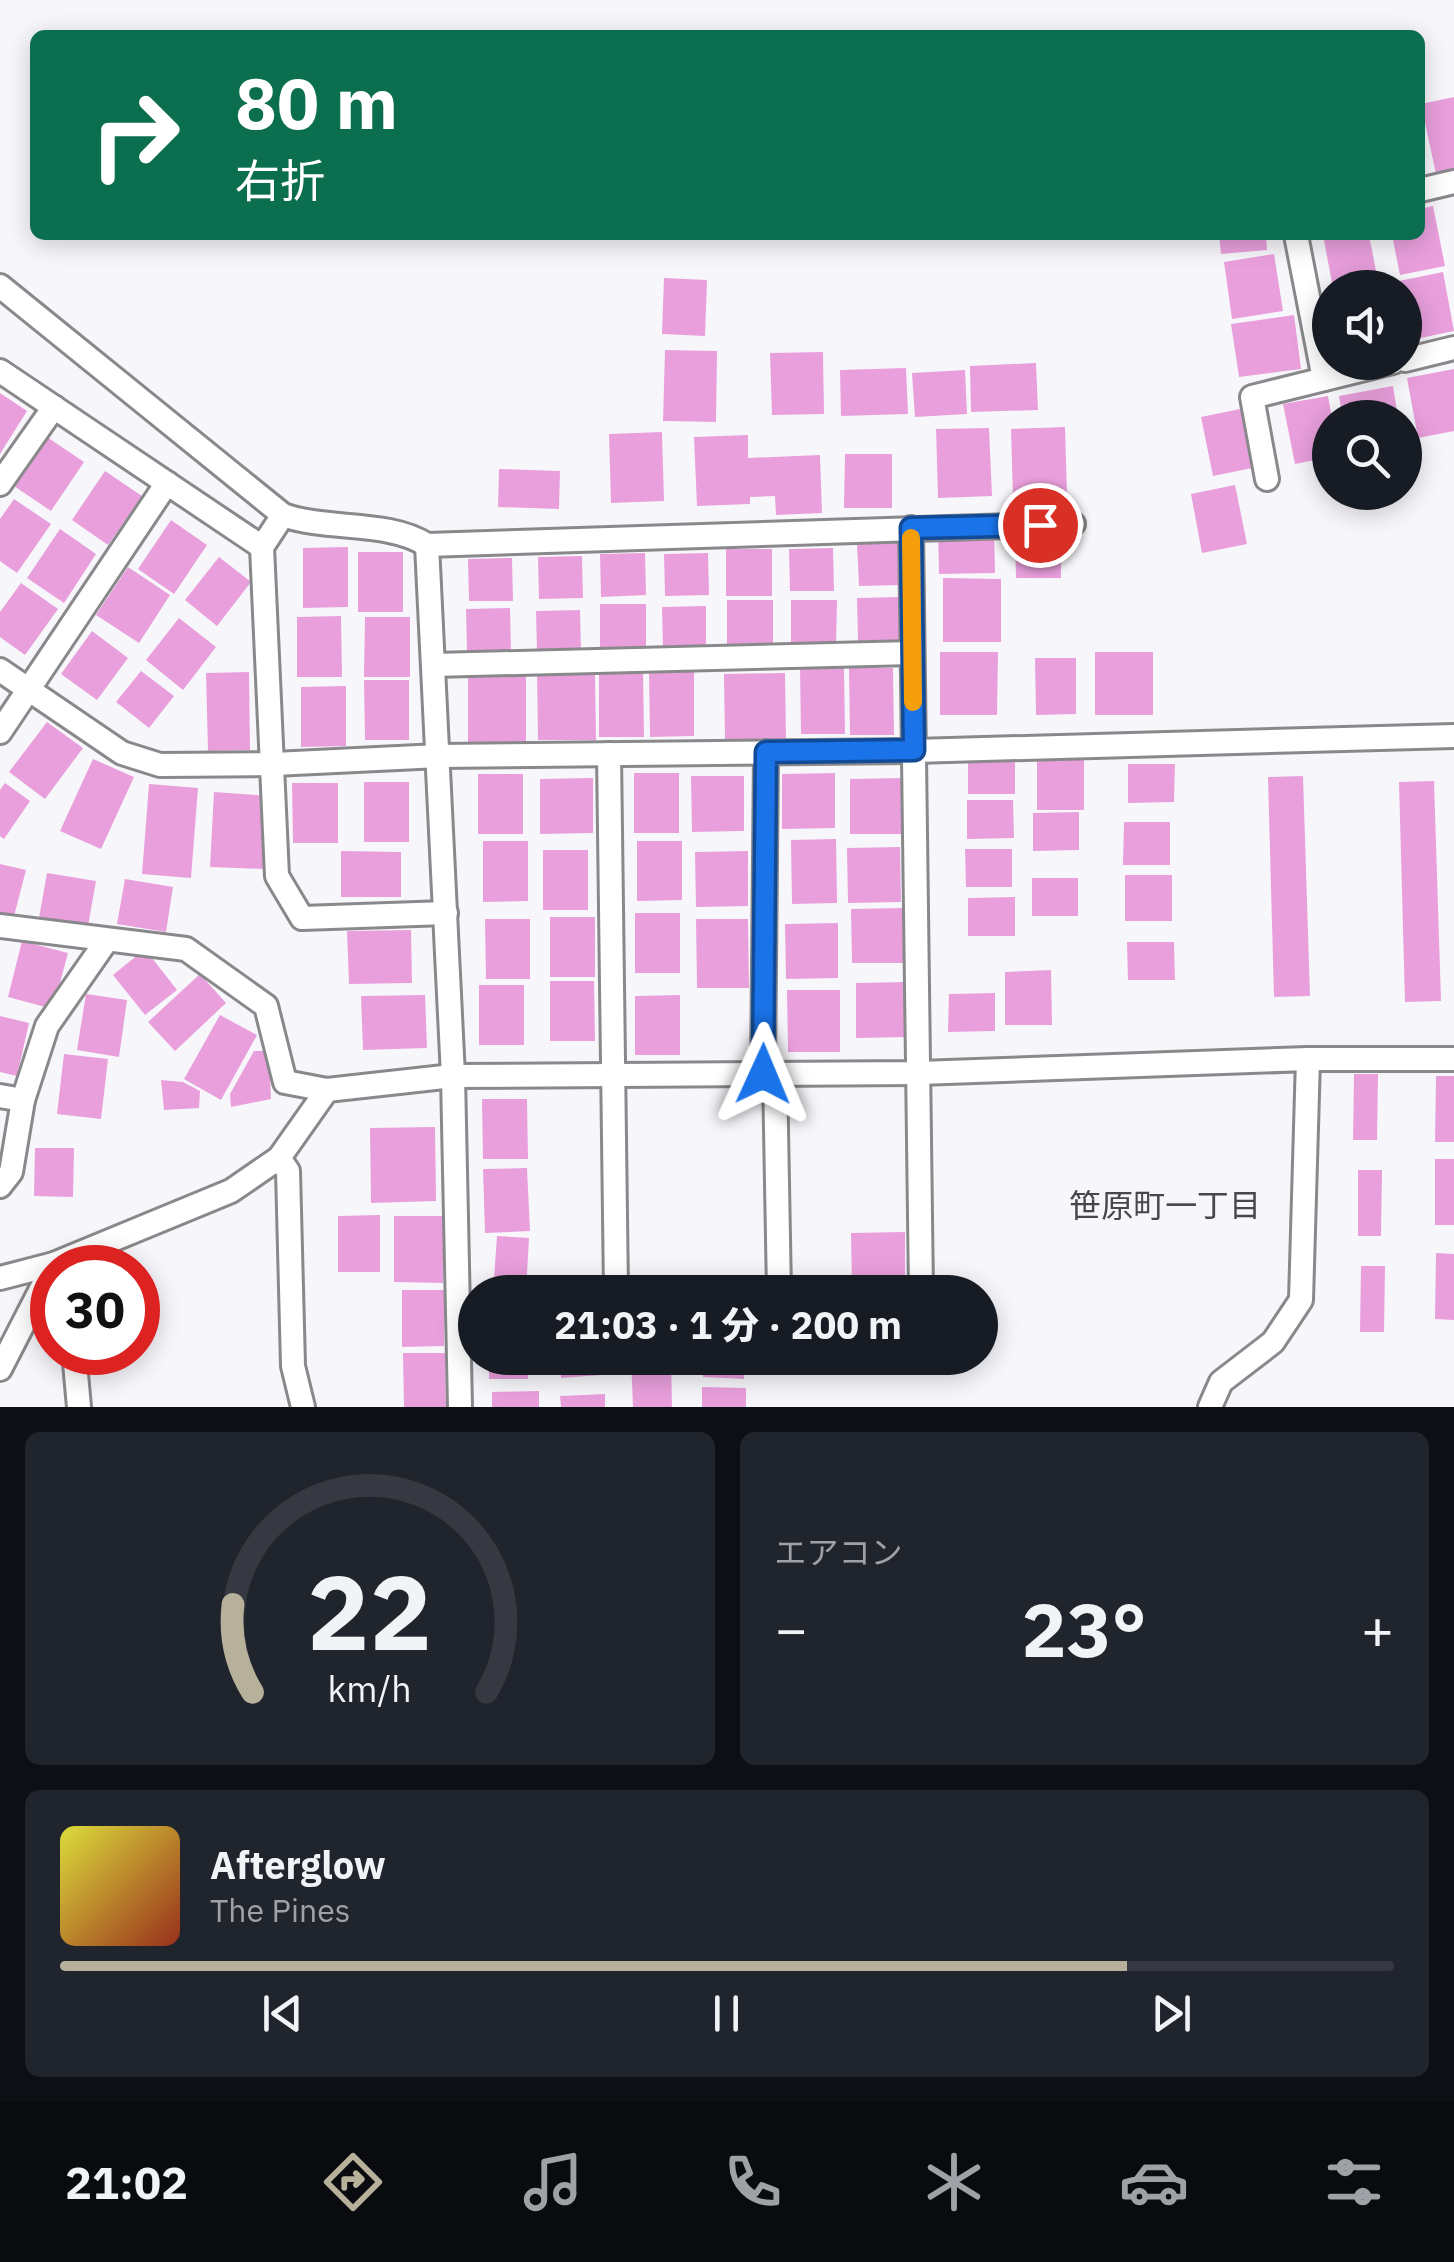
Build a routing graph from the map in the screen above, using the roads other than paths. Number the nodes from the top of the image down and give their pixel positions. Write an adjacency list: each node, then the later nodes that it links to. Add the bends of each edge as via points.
1 (1454, 182): 2 (street)
2 (1425, 189)
3 (1297, 240): 5 (street)
4 (0, 286): 14 (street)
5 (1312, 317)
6 (1454, 348): 7 (street)
7 (1422, 356)
8 (0, 371): 10 (street)
9 (1316, 380): 11 (street, via 1252,397)
10 (54, 407): 12 (street); 13 (street)
11 (1267, 479)
12 (167, 483): 18 (street); 22 (street)
13 (0, 484)
14 (283, 515): 17 (street, via 306,524 411,535); 18 (street)
15 (1073, 524): 16 (street)
16 (911, 528): 17 (street); 19 (street)
17 (427, 544): 20 (street)
18 (262, 548): 29 (street)
19 (912, 653): 20 (street); 25 (street)
20 (434, 665): 28 (street)
21 (0, 670): 22 (street)
22 (30, 690): 23 (street); 29 (street, via 122,753 160,766)
23 (0, 732)
24 (1454, 736): 25 (street)
25 (914, 750): 26 (street); 35 (street)
26 (766, 752): 27 (street); 36 (street)
27 (609, 754): 28 (street); 37 (street)
28 (439, 756): 29 (street); 30 (street)
29 (274, 764): 30 (street, via 277,876 302,918)
30 (446, 913): 38 (street)
31 (0, 926): 32 (street)
32 (106, 940): 39 (street, via 186,949 266,1006 286,1082); 40 (street, via 47,1026)
33 (1308, 1059): 34 (street); 35 (street); 57 (street, via 1302,1300 1273,1342 1221,1382)
34 (1454, 1059)
35 (919, 1072): 36 (street); 48 (street)
36 (769, 1074): 37 (street); 47 (street)
37 (613, 1075): 38 (street); 46 (street)
38 (452, 1076): 39 (street); 45 (street)
39 (327, 1090): 41 (street)
40 (12, 1098): 42 (street, via 11,1172)
41 (279, 1158): 43 (street, via 230,1191); 55 (street, via 288,1172 293,1366)
42 (0, 1186)
43 (106, 1245)
44 (30, 1271): 49 (street)
45 (466, 1275)
46 (616, 1275)
47 (778, 1275)
48 (922, 1275)
49 (0, 1278)
50 (30, 1319): 51 (street)
51 (0, 1369)
52 (77, 1375): 54 (street)
53 (462, 1375): 56 (street)
54 (80, 1407)
55 (303, 1407)
56 (460, 1407)
57 (1210, 1407)

